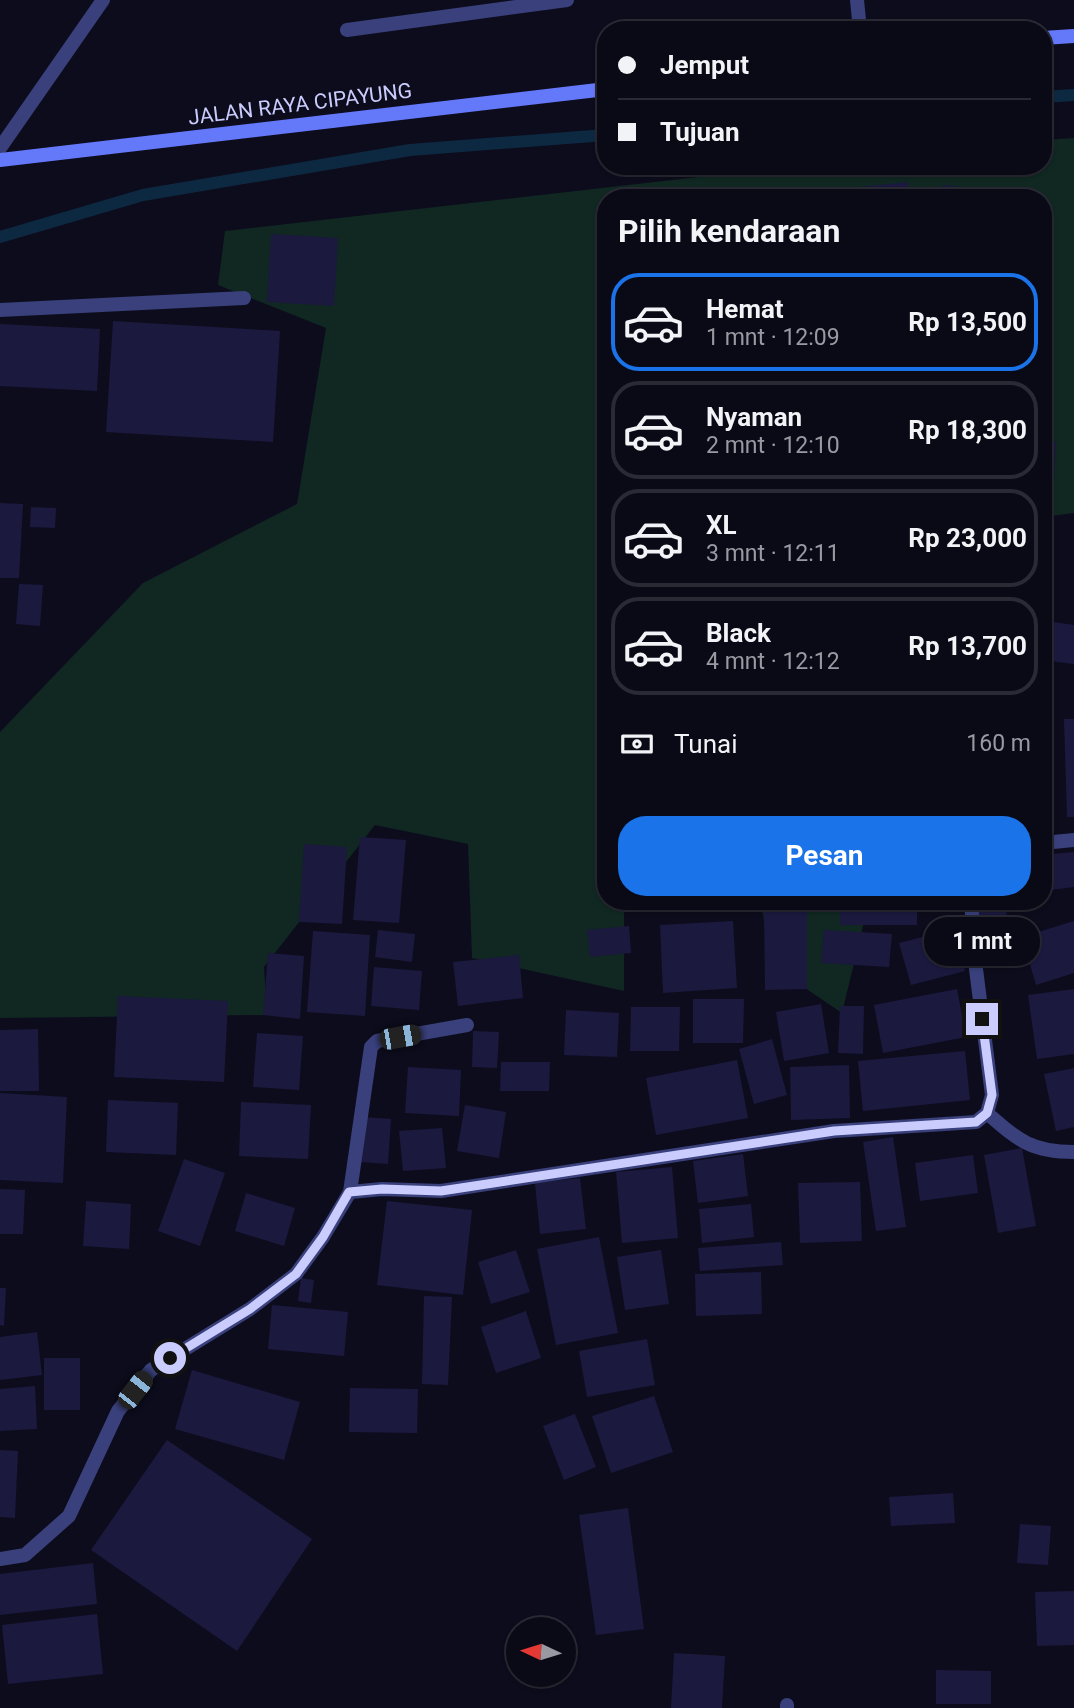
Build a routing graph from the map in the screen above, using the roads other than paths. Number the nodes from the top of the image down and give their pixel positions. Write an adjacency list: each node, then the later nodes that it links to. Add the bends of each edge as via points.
1 (103, 0): 9 (street)
2 (567, 0): 5 (street)
3 (857, 0): 4 (street)
4 (859, 21)
5 (347, 30)
6 (1074, 36): 7 (main road)
7 (1052, 37)
8 (597, 90): 10 (main road, JALAN RAYA CIPAYUNG)
9 (0, 148)
10 (0, 160)
11 (244, 298): 12 (street)
12 (0, 310)
13 (1074, 839): 14 (street)
14 (1052, 842)
15 (972, 910): 17 (street, via 992,1095)
16 (467, 1026): 19 (street, via 377,1041 371,1047)
17 (987, 1113): 18 (street, via 1028,1145); 19 (street, via 976,1122 834,1131 441,1191)
18 (1074, 1152)
19 (349, 1192): 20 (street, via 296,1274 250,1309 151,1370 118,1411 69,1516 25,1555)
20 (0, 1559)

